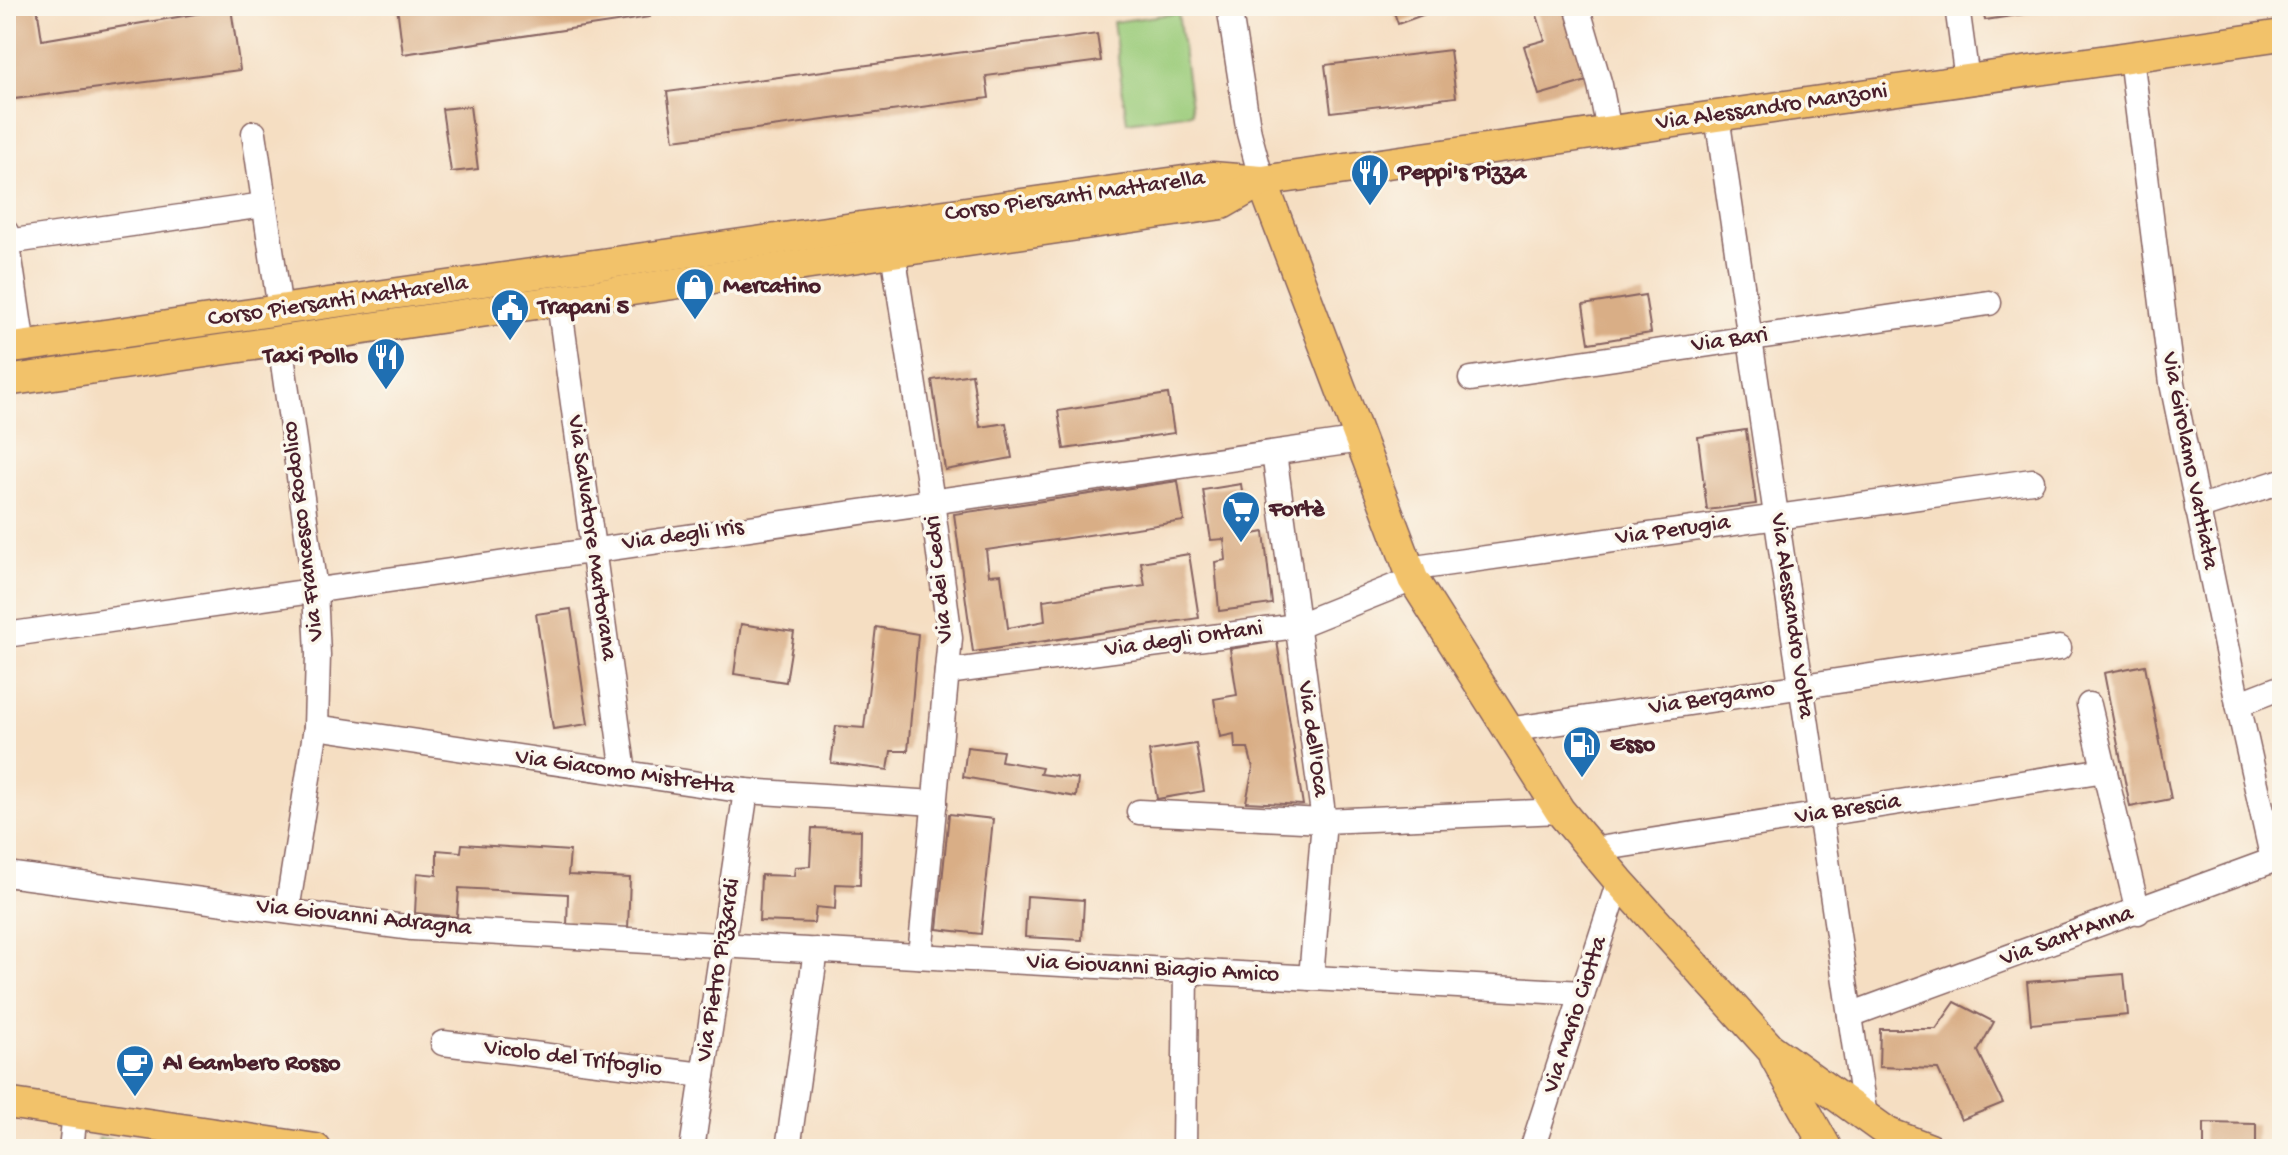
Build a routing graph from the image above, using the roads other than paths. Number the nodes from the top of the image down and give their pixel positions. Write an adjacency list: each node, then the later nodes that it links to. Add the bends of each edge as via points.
1 (1229, 6): 10 (street)
2 (1957, 6): 6 (street)
3 (1579, 13): 8 (street)
4 (2282, 35): 5 (main road, Via Alessandro Manzoni)
5 (2131, 57): 6 (main road, Via Alessandro Manzoni); 28 (street, Via Girolamo Vattiata, via 2172,383)
6 (1967, 80): 7 (main road, Via Alessandro Manzoni)
7 (1717, 116): 8 (main road, Via Alessandro Manzoni); 18 (street, Via Alessandro Volta)
8 (1609, 131): 10 (main road, Via Alessandro Manzoni)
9 (254, 133): 11 (street)
10 (1262, 181): 13 (main road, Corso Piersanti Mattarella, via 1222,204); 14 (main road, Corso Piersanti Mattarella, via 1212,177); 23 (main road)
11 (264, 205): 12 (street); 17 (street)
12 (7, 237): 20 (street)
13 (893, 252): 14 (main road, Corso Piersanti Mattarella); 27 (street, Via dei Cedri)
14 (787, 253): 15 (main road, Corso Piersanti Mattarella); 17 (main road, Corso Piersanti Mattarella)
15 (559, 302): 19 (main road, Corso Piersanti Mattarella); 30 (street, Via Salvatore Martorana)
16 (1989, 303): 18 (street, Via Bari)
17 (280, 310): 20 (main road, Corso Piersanti Mattarella)
18 (1751, 338): 21 (street, Via Bari); 29 (street, Via Alessandro Volta)
19 (280, 342): 22 (main road, Corso Piersanti Mattarella); 32 (street, Via Francesco Rodolico)
20 (14, 348)
21 (1471, 379)
22 (6, 381)
23 (1361, 440): 24 (street, Via degli Iris); 31 (main road)
24 (1274, 453): 27 (street, Via degli Iris); 33 (street, Via dell'Oca)
25 (2032, 481): 29 (street, Via Perugia)
26 (2282, 481): 28 (street)
27 (932, 501): 30 (street, Via degli Iris); 36 (street, Via dei Cedri, via 950,638)
28 (2197, 508): 39 (street, Via Girolamo Vattiata)
29 (1776, 517): 31 (street, Via Perugia); 37 (street, Via Alessandro Volta)
30 (593, 549): 32 (street, Via degli Iris); 44 (street, Via Salvatore Martorana)
31 (1411, 574): 33 (street, Via degli Ontani); 42 (main road)
32 (315, 590): 34 (street, Via degli Iris); 41 (street, Via Francesco Rodolico)
33 (1296, 626): 36 (street, Via degli Ontani); 50 (street, Via dell'Oca)
34 (6, 635)
35 (2059, 648): 37 (street, Via Bergamo)
36 (947, 672): 46 (street, Via dei Cedri)
37 (1801, 686): 42 (street, Via Bergamo); 49 (street, Via Alessandro Volta)
38 (2282, 687): 39 (street)
39 (2238, 704): 52 (street, Via Girolamo Vattiata)
40 (2089, 705): 43 (street)
41 (316, 727): 44 (street, Via Giacomo Mistretta); 55 (street, Via Francesco Rodolico)
42 (1507, 730): 47 (main road)
43 (2105, 770): 49 (street, Via Brescia); 56 (street)
44 (624, 773): 45 (street, Via Giacomo Mistretta)
45 (746, 791): 46 (street, Via Giacomo Mistretta); 57 (street, Via Pietro Pizzardi)
46 (935, 803): 59 (street, Via dei Cedri)
47 (1560, 811): 50 (street); 51 (main road)
48 (1139, 812): 50 (street)
49 (1820, 814): 51 (street, Via Brescia); 63 (street, Via Alessandro Volta)
50 (1324, 821): 61 (street, Via dell'Oca)
51 (1592, 850): 54 (main road)
52 (2278, 858): 56 (street, Via Sant'Anna)
53 (6, 874): 55 (street, Via Giovanni Adragna)
54 (1619, 881): 62 (street, Via Mario Ciotta); 65 (main road)
55 (287, 911): 57 (street, Via Giovanni Adragna, via 412,928)
56 (2138, 912): 63 (street, Via Sant'Anna)
57 (723, 945): 58 (street, Via Giovanni Biagio Amico); 66 (street, Via Pietro Pizzardi)
58 (816, 950): 59 (street, Via Giovanni Biagio Amico); 73 (street)
59 (920, 956): 60 (street, Via Giovanni Biagio Amico)
60 (1186, 970): 61 (street, Via Giovanni Biagio Amico); 74 (street)
61 (1311, 978): 62 (street, Via Giovanni Biagio Amico)
62 (1583, 993): 75 (street, Via Mario Ciotta)
63 (1850, 1015): 69 (street, Via Alessandro Volta)
64 (443, 1043): 66 (street, Vicolo del Trifoglio)
65 (1770, 1048): 69 (main road); 76 (main road)
66 (703, 1075): 72 (street, Via Pietro Pizzardi)
67 (6, 1103): 68 (main road)
68 (75, 1113): 70 (street); 71 (main road)
69 (1865, 1117): 77 (main road, via 1888,1133)
70 (71, 1149)
71 (316, 1149)
72 (692, 1149)
73 (788, 1149)
74 (1184, 1149)
75 (1532, 1149)
76 (1827, 1149)
77 (1930, 1149)

